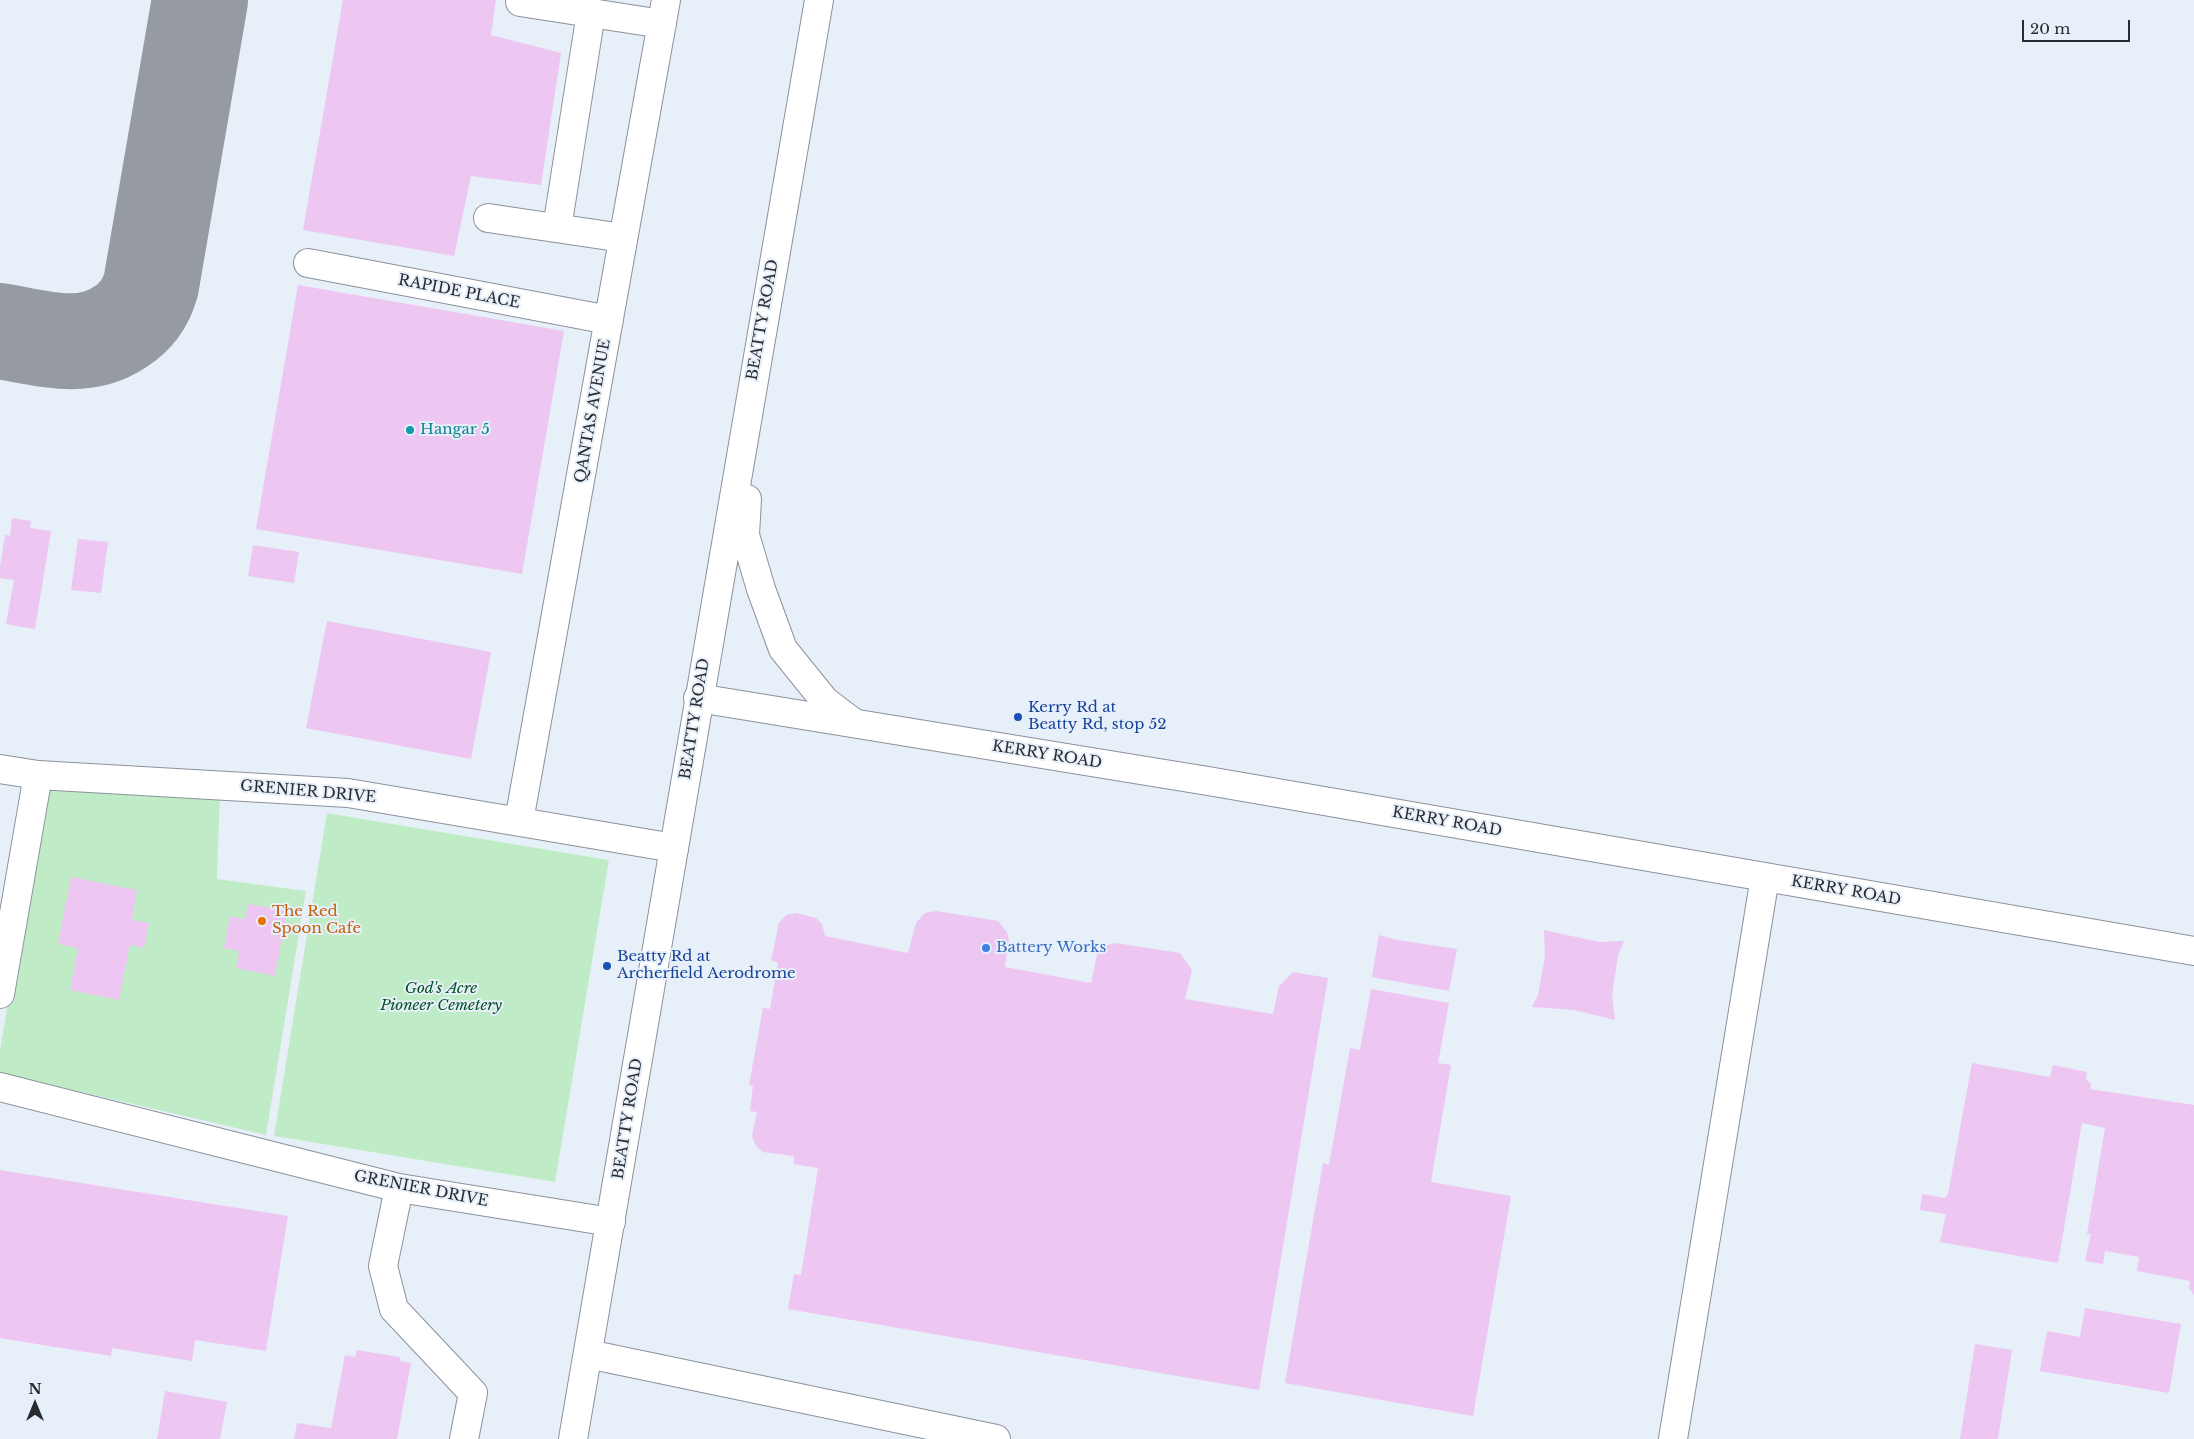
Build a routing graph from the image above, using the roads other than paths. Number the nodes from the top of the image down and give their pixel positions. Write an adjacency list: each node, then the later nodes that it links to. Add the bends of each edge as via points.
1 (819, 0): 10 (main road, BEATTY ROAD)
2 (520, 2): 4 (main road)
3 (664, 12): 4 (main road); 7 (main road, QANTAS AVENUE)
4 (591, 13): 6 (main road)
5 (488, 218): 6 (main road)
6 (557, 228): 7 (main road)
7 (623, 238): 9 (main road, QANTAS AVENUE)
8 (308, 263): 9 (main road, RAPIDE PLACE)
9 (609, 320): 15 (main road, QANTAS AVENUE)
10 (753, 380): 11 (main road, BEATTY ROAD); 12 (main road, via 745,535 783,649 825,701)
11 (698, 698): 12 (main road, KERRY ROAD); 16 (main road, BEATTY ROAD)
12 (854, 723): 17 (main road, KERRY ROAD)
13 (0, 769): 14 (main road, GRENIER DRIVE)
14 (38, 775): 15 (main road, GRENIER DRIVE, via 348,793); 19 (main road)
15 (519, 821): 16 (main road, GRENIER DRIVE)
16 (674, 848): 22 (main road, BEATTY ROAD)
17 (1766, 877): 18 (main road, KERRY ROAD); 27 (main road)
18 (2194, 951)
19 (0, 994)
20 (0, 1087): 21 (main road, GRENIER DRIVE)
21 (399, 1188): 22 (main road, GRENIER DRIVE); 24 (main road, via 383,1266 394,1309 473,1392)
22 (611, 1222): 23 (main road, BEATTY ROAD)
23 (588, 1354): 25 (main road, BEATTY ROAD); 26 (main road)
24 (464, 1439)
25 (573, 1439)
26 (996, 1439)
27 (1673, 1439)

